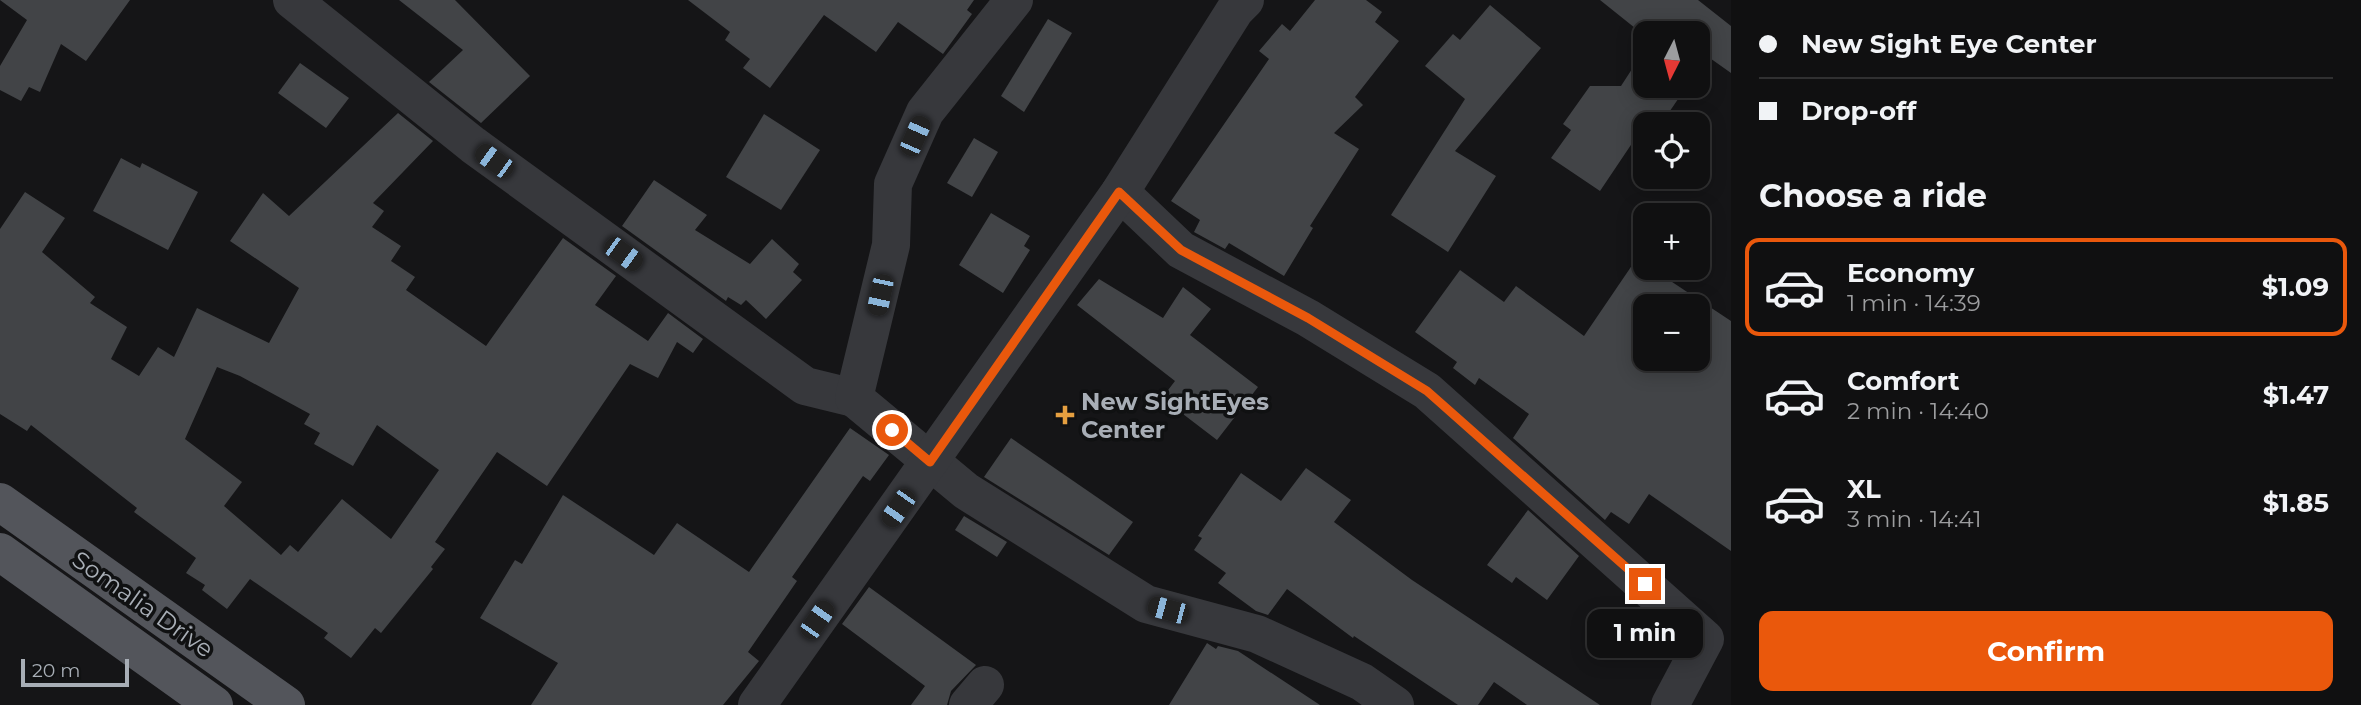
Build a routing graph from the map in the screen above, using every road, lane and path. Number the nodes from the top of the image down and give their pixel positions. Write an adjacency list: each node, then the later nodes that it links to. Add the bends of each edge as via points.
1 (292, 0): 5 (street, via 473,145 805,387)
2 (1014, 0): 5 (street, via 925,111 893,184 891,245)
3 (1245, 0): 4 (street)
4 (1119, 192): 6 (street); 9 (street, via 1181,250 1308,318 1427,391)
5 (854, 398): 6 (street)
6 (930, 462): 12 (street); 13 (street, via 977,499 1146,604 1257,634 1362,682)
7 (0, 502): 11 (main road, Somalia Drive)
8 (0, 552): 10 (main road, Somalia Drive)
9 (1718, 644): 14 (street)
10 (214, 705)
11 (286, 705)
12 (757, 705)
13 (1395, 705)
14 (1670, 705)

